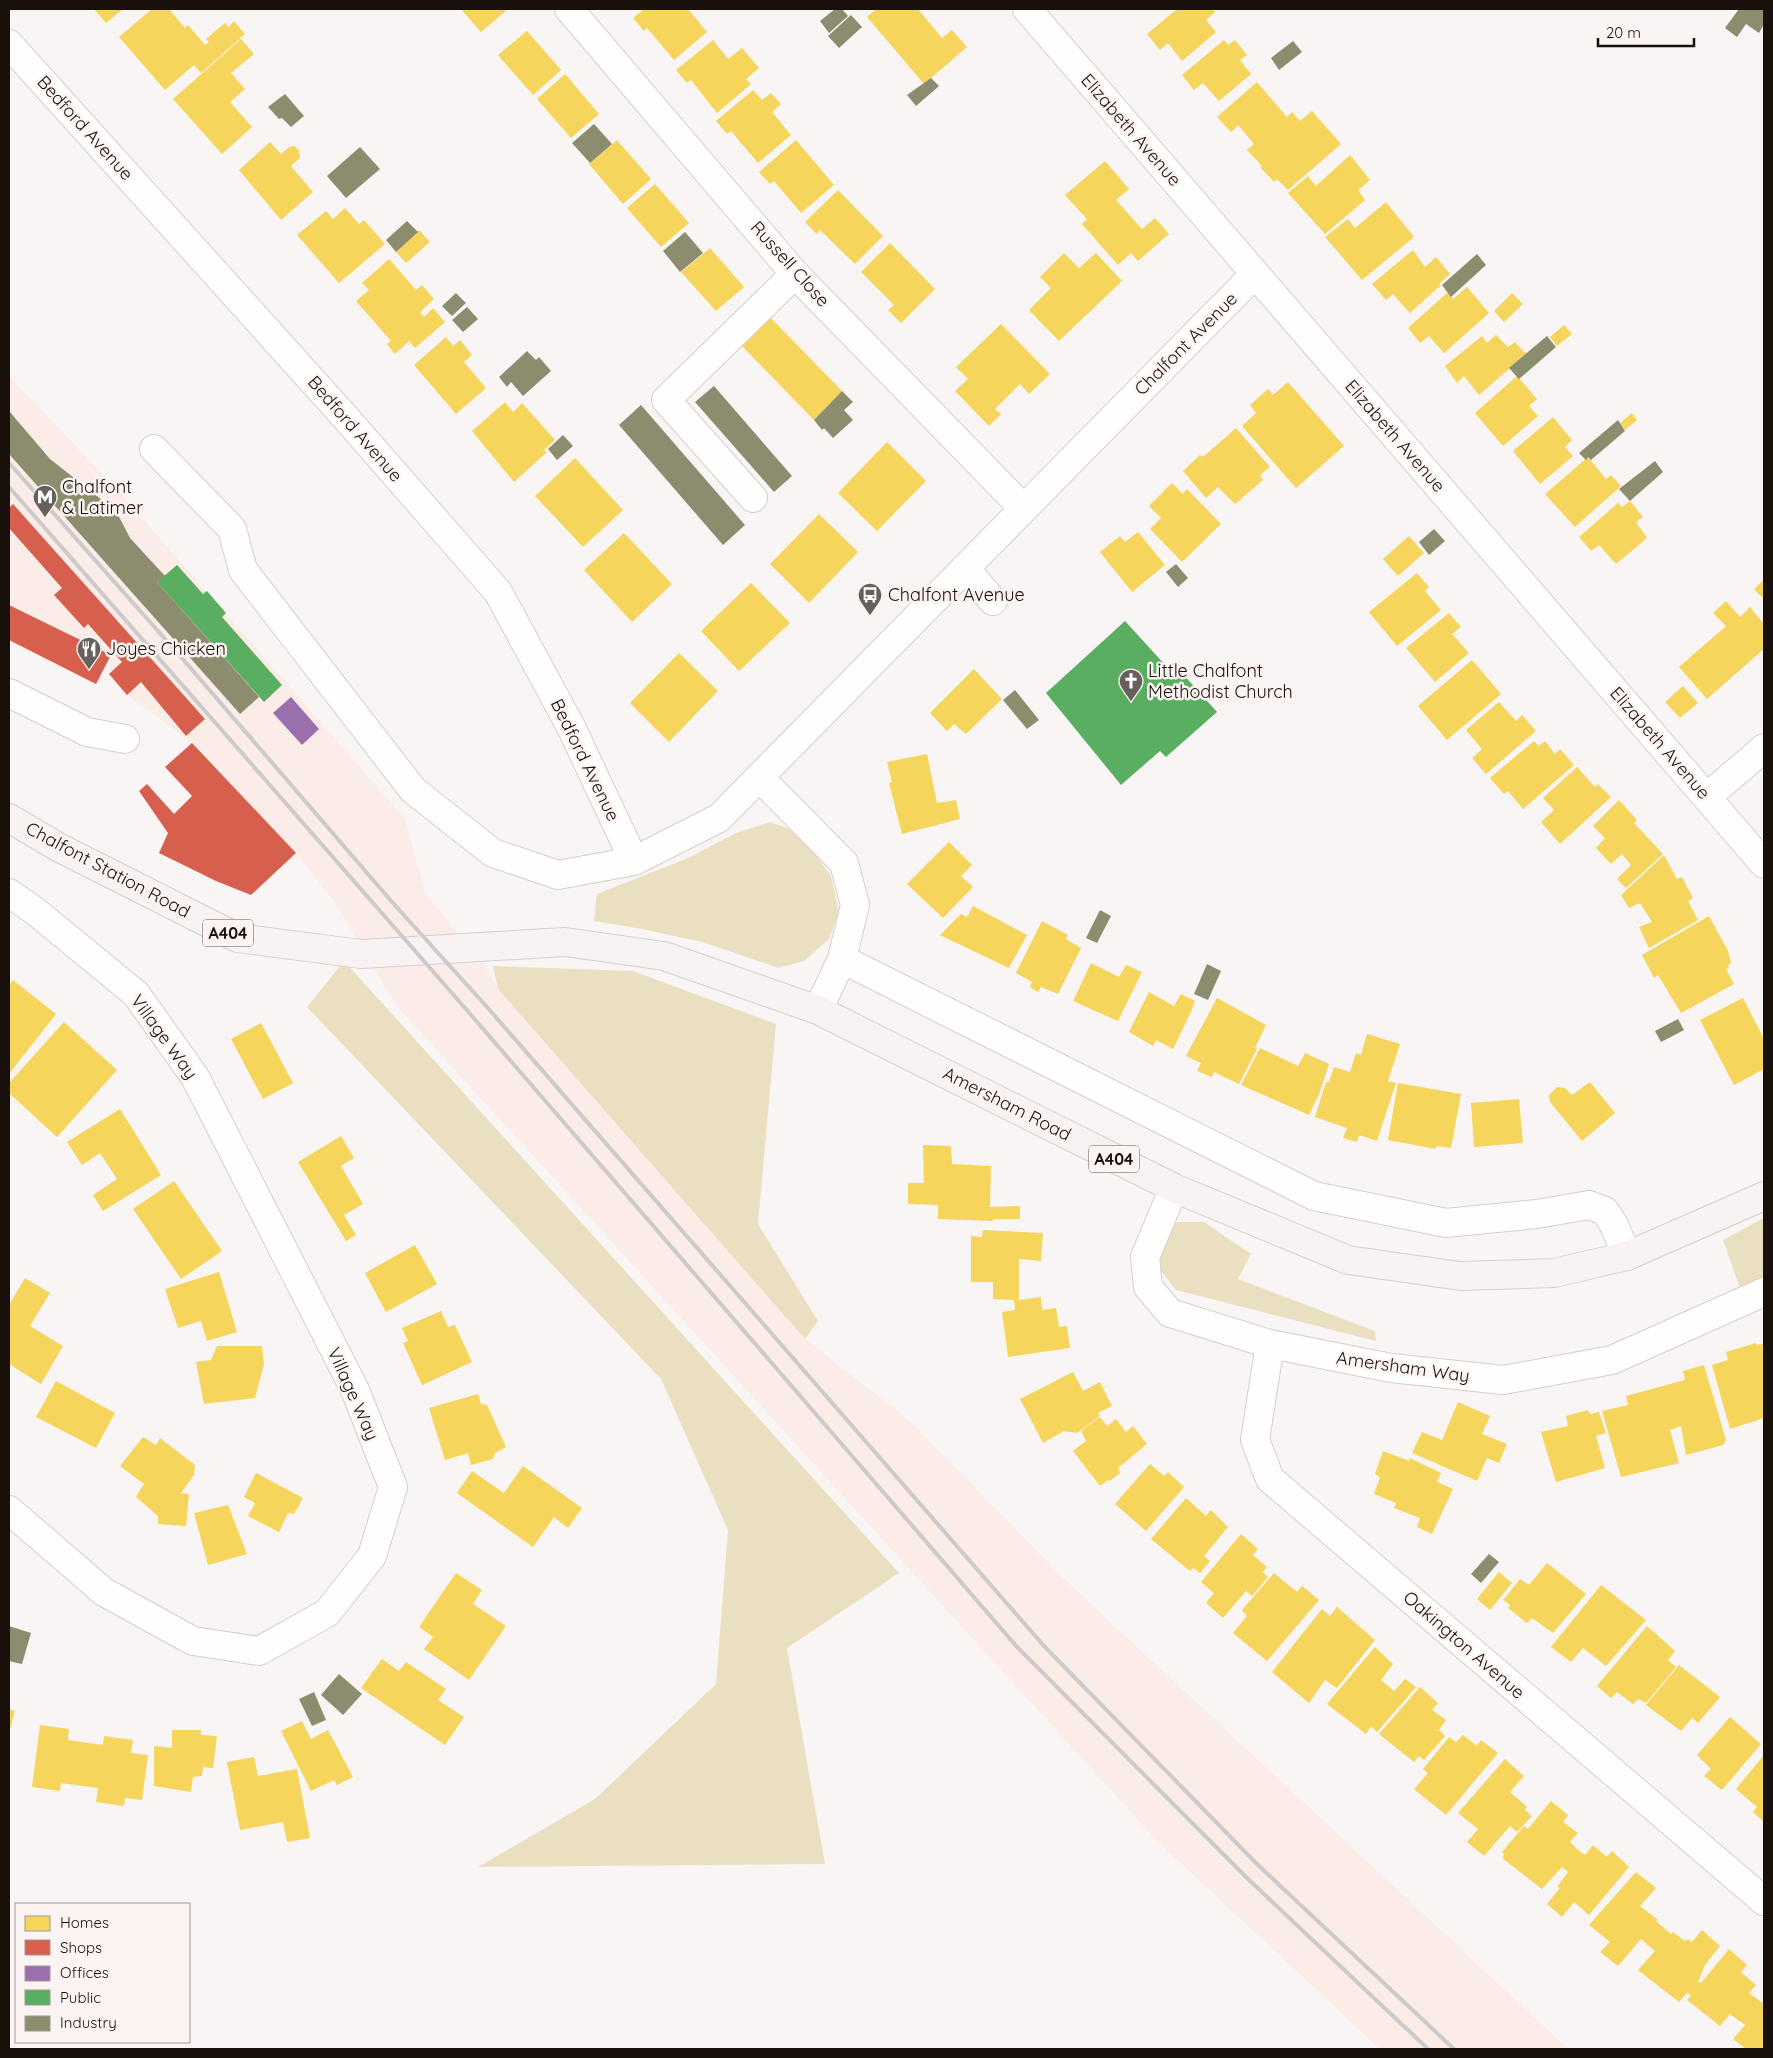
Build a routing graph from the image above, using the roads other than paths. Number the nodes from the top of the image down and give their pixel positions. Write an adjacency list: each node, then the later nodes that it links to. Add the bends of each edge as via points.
1 (569, 9): 4 (street, Russell Close)
2 (1027, 9): 5 (street, Elizabeth Avenue)
3 (9, 44): 17 (street, Bedford Avenue, via 498,592 571,726)
4 (795, 274): 7 (street, via 666,400); 8 (street, Russell Close)
5 (1256, 274): 8 (street, Chalfont Avenue); 15 (street, Elizabeth Avenue)
6 (154, 449): 17 (street, Chalfont Avenue, via 232,530 243,570 412,790 492,853 558,875)
7 (753, 498)
8 (1023, 508): 9 (street, Chalfont Avenue)
9 (965, 568): 10 (street); 14 (street, Chalfont Avenue)
10 (993, 601)
11 (9, 693): 12 (street, via 87,732)
12 (125, 739)
13 (1764, 748): 15 (street)
14 (760, 778): 17 (street, Chalfont Avenue, via 719,818); 21 (street, via 844,862 856,905)
15 (1707, 798): 18 (street, Elizabeth Avenue)
16 (9, 818): 20 (main road, Chalfont Station Road / A404, via 58,847 238,938 361,954)
17 (634, 861)
18 (1764, 864)
19 (9, 894): 28 (street, Village Way, via 35,911 136,994 195,1077 354,1390 393,1486 372,1556 327,1614 260,1651 193,1641 104,1592)
20 (473, 946): 22 (main road, Amersham Road / A404, via 565,942 664,956)
21 (842, 960): 22 (street); 25 (street, via 1314,1196 1446,1222 1538,1214 1589,1205 1605,1211)
22 (818, 1010): 23 (main road, Amersham Road / A404)
23 (1174, 1188): 25 (main road, Amersham Road / A404, via 1348,1260 1460,1276 1554,1273); 27 (street, Amersham Way, via 1145,1257 1148,1287 1170,1313)
24 (1764, 1196): 25 (main road, Amersham Road / A404)
25 (1627, 1256)
26 (1764, 1292): 27 (street, Amersham Way, via 1612,1360 1503,1380 1391,1368)
27 (1270, 1344): 29 (street, Oakington Avenue, via 1255,1440 1270,1478)
28 (9, 1510)
29 (1764, 1901)

